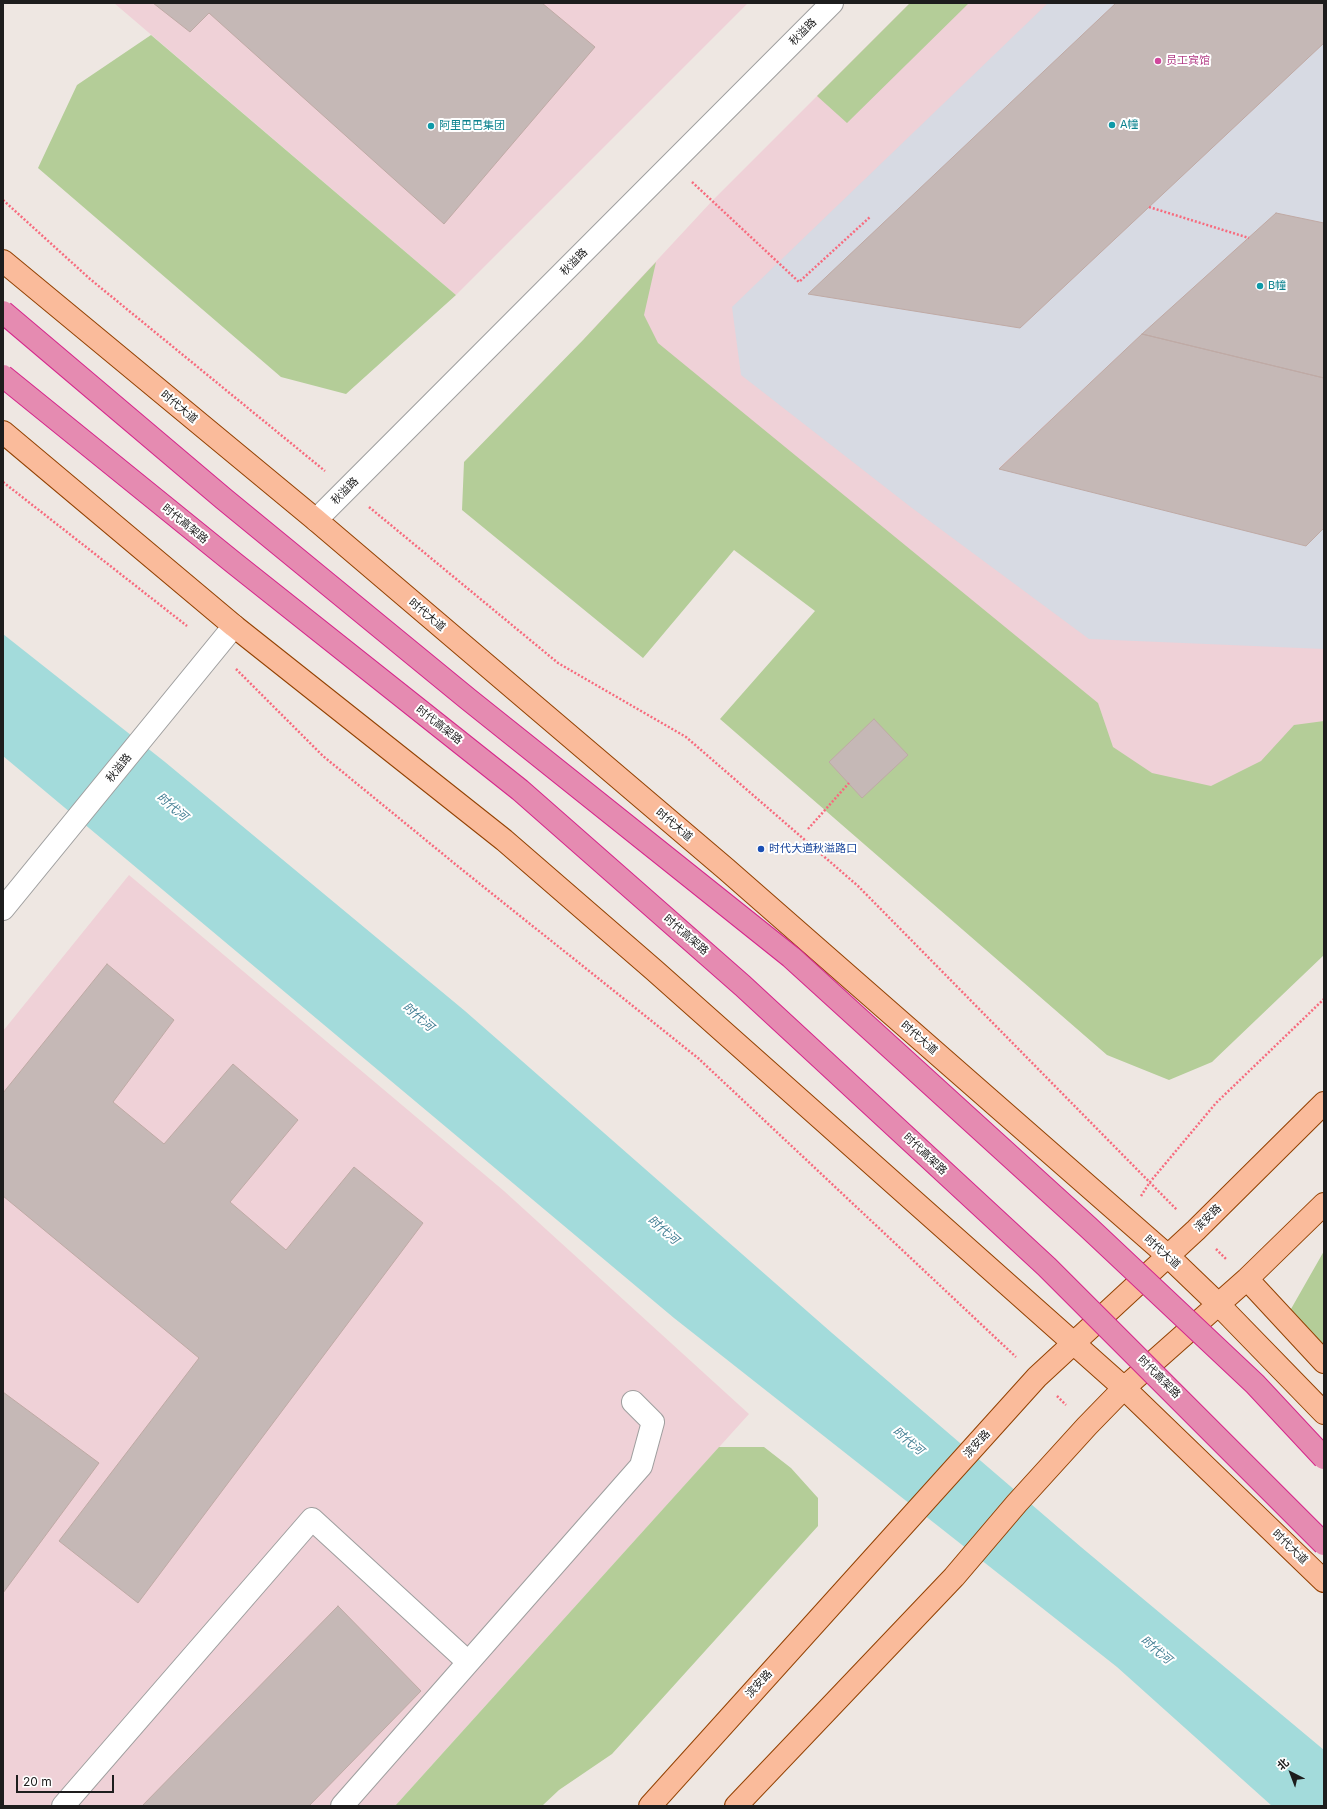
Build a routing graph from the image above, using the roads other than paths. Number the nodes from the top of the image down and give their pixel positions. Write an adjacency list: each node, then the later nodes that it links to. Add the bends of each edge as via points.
1 (832, 3): 6 (street, 秋溢路)
2 (3, 261): 6 (main road, 时代大道)
3 (3, 312): 19 (highway, bridge, via 230,504 475,704 791,956 1094,1232 1254,1384)
4 (3, 376): 20 (highway, 时代高架路, bridge, via 520,790 743,986 1047,1267)
5 (3, 432): 7 (main road, 时代大道)
6 (316, 520): 11 (main road, 时代大道, via 726,869)
7 (234, 626): 8 (street, 秋溢路); 14 (main road, 时代大道, via 504,840)
8 (7, 905)
9 (1324, 1103): 11 (main road, 滨安路)
10 (1324, 1204): 12 (main road)
11 (1168, 1256): 13 (main road, 时代大道); 14 (main road, 滨安路)
12 (1247, 1279): 13 (main road); 15 (main road)
13 (1219, 1304): 16 (main road); 18 (main road, 时代大道)
14 (1074, 1343): 16 (main road, 时代大道); 25 (main road, 滨安路, via 1037,1377)
15 (1324, 1362)
16 (1124, 1388): 21 (main road, 时代大道); 26 (main road, via 1017,1502 954,1577)
17 (633, 1402): 22 (street, via 653,1422 641,1466)
18 (1324, 1413)
19 (1324, 1458)
20 (1324, 1544)
21 (1324, 1581)
22 (468, 1662): 23 (street, via 312,1519); 24 (street)
23 (63, 1806)
24 (342, 1806)
25 (650, 1806)
26 (736, 1806)

